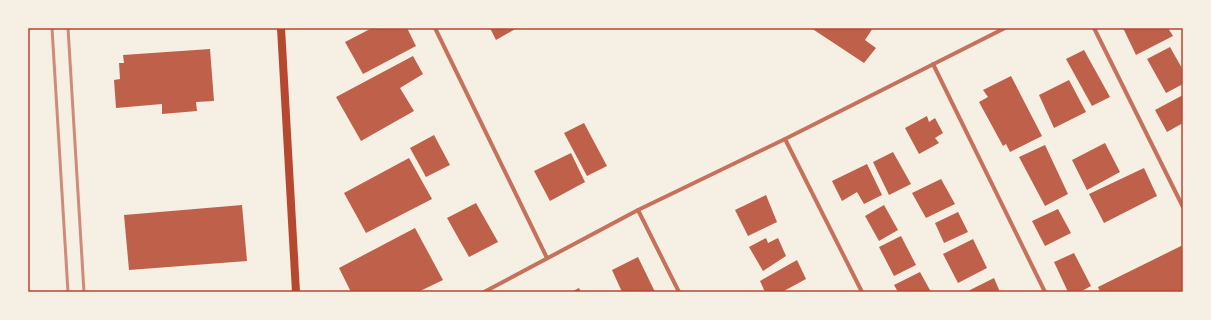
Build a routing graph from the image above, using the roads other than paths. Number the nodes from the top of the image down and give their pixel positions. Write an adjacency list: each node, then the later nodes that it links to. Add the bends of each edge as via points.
1 (281, 28): 10 (main road)
2 (435, 28): 9 (street)
3 (1004, 28): 5 (street)
4 (1094, 28): 7 (street)
5 (933, 64): 6 (street); 14 (street)
6 (785, 139): 8 (street); 13 (street)
7 (1183, 207)
8 (638, 210): 9 (street); 12 (street)
9 (547, 258): 11 (street)
10 (296, 292)
11 (484, 292)
12 (679, 292)
13 (862, 292)
14 (1044, 292)

